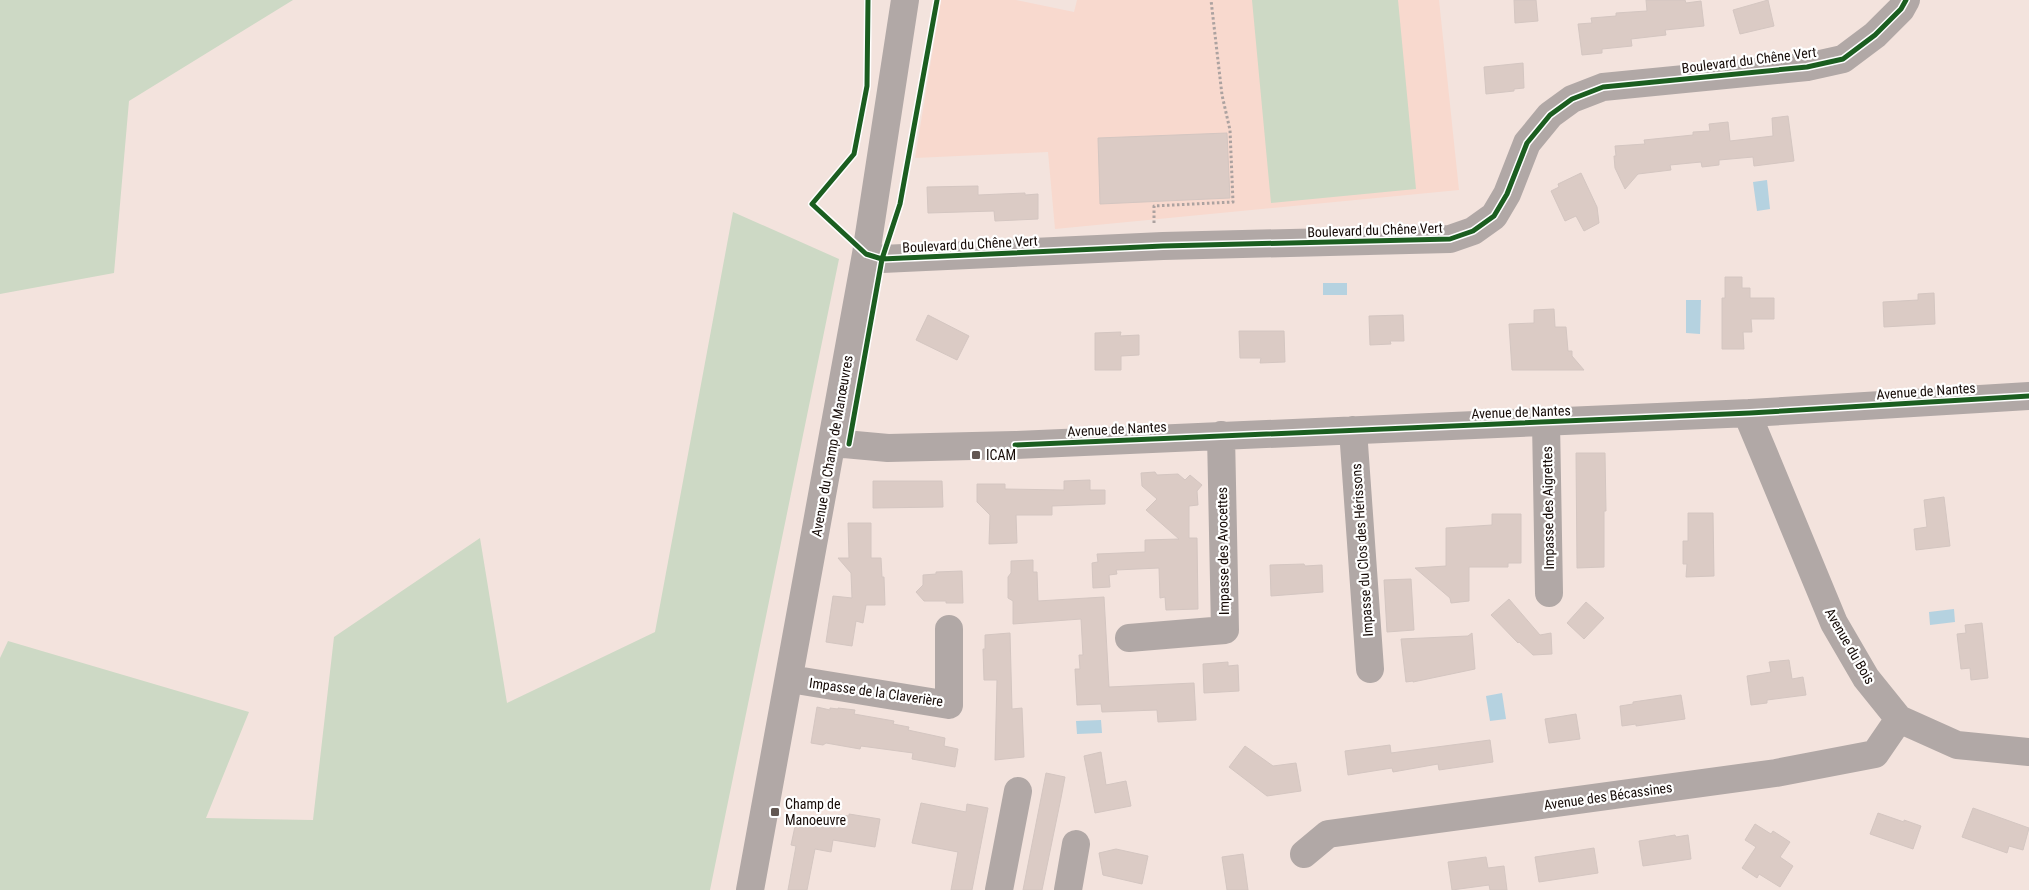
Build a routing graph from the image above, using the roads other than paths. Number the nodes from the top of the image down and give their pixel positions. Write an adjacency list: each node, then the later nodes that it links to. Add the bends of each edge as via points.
1 (905, 0): 3 (street, Avenue du Champ de Manœuvres)
2 (1906, 0): 3 (street, Boulevard du Chêne Vert, via 1875,35 1843,59 1807,67 1603,87 1572,99 1550,115 1527,143 1507,194 1494,216 1473,231 1450,239 882,259)
3 (866, 254): 9 (street, Avenue du Champ de Manœuvres)
4 (2029, 396): 5 (street, Avenue de Nantes)
5 (1750, 414): 6 (street, Avenue de Nantes); 15 (street, Avenue du Bois, via 1834,623 1866,678)
6 (1546, 422): 7 (street, Avenue de Nantes); 10 (street, Impasse des Aigrettes)
7 (1353, 430): 8 (street, Avenue de Nantes); 13 (street, Impasse du Clos des Hérissons)
8 (1221, 435): 9 (street, Avenue de Nantes, via 898,448); 12 (street, Impasse des Avocettes, via 1225,630)
9 (832, 443): 14 (street, Avenue du Champ de Manœuvres)
10 (1549, 593)
11 (949, 629): 14 (street, Impasse de la Claverière, via 949,704)
12 (1129, 638)
13 (1370, 669)
14 (790, 679): 20 (street, Avenue du Champ de Manœuvres)
15 (1899, 719): 16 (street, Avenue du Bois, via 1956,745); 19 (street, Avenue des Bécassines, via 1875,754 1776,773 1328,834)
16 (2029, 752)
17 (1018, 791): 21 (street)
18 (1076, 844): 22 (street)
19 (1304, 854)
20 (750, 890)
21 (999, 890)
22 (1068, 890)

